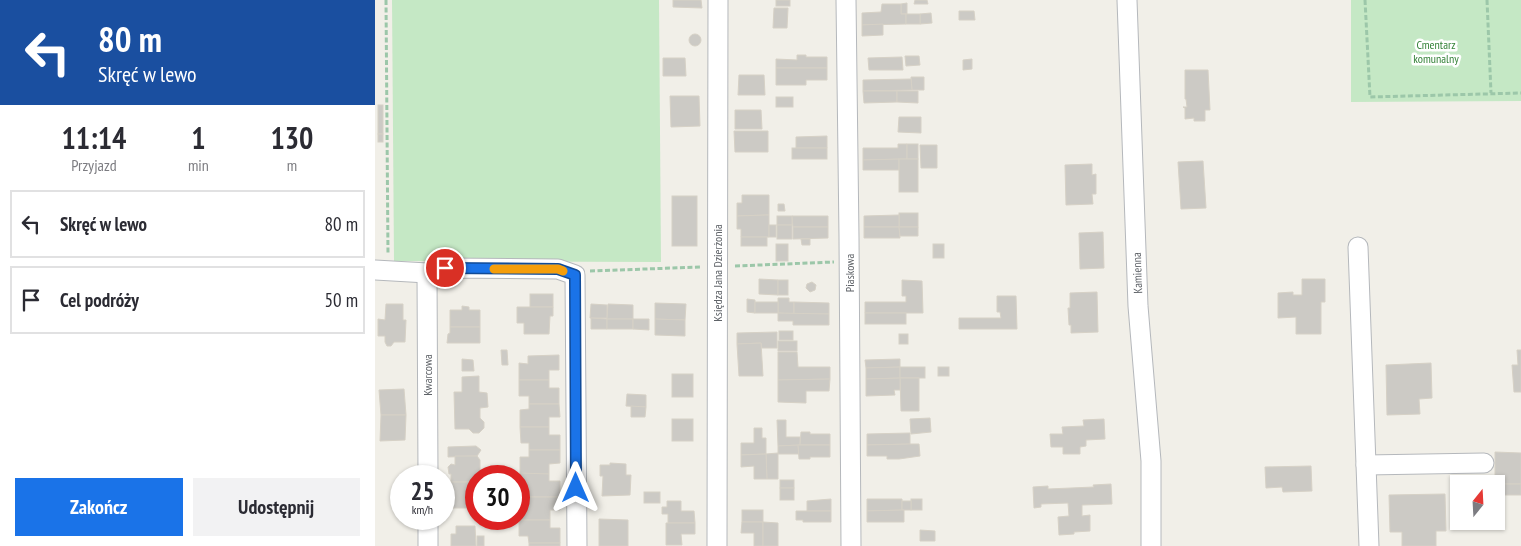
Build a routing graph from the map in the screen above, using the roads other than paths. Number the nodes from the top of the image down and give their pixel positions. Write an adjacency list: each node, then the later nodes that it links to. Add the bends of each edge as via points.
1 (718, 0): 13 (street, Księdza Jana Dzierżonia)
2 (846, 0): 14 (street, Piaskowa)
3 (1127, 0): 15 (street, Kamienna, via 1138,306 1151,461)
4 (1358, 247): 9 (street)
5 (382, 270): 6 (street)
6 (427, 273): 8 (street, Kwarcowa); 12 (street, via 445,268 558,269 575,275)
7 (1484, 463): 9 (street)
8 (428, 465)
9 (1366, 465): 16 (street)
10 (428, 530): 11 (street)
11 (428, 546)
12 (577, 546)
13 (717, 546)
14 (851, 546)
15 (1151, 546)
16 (1369, 546)

